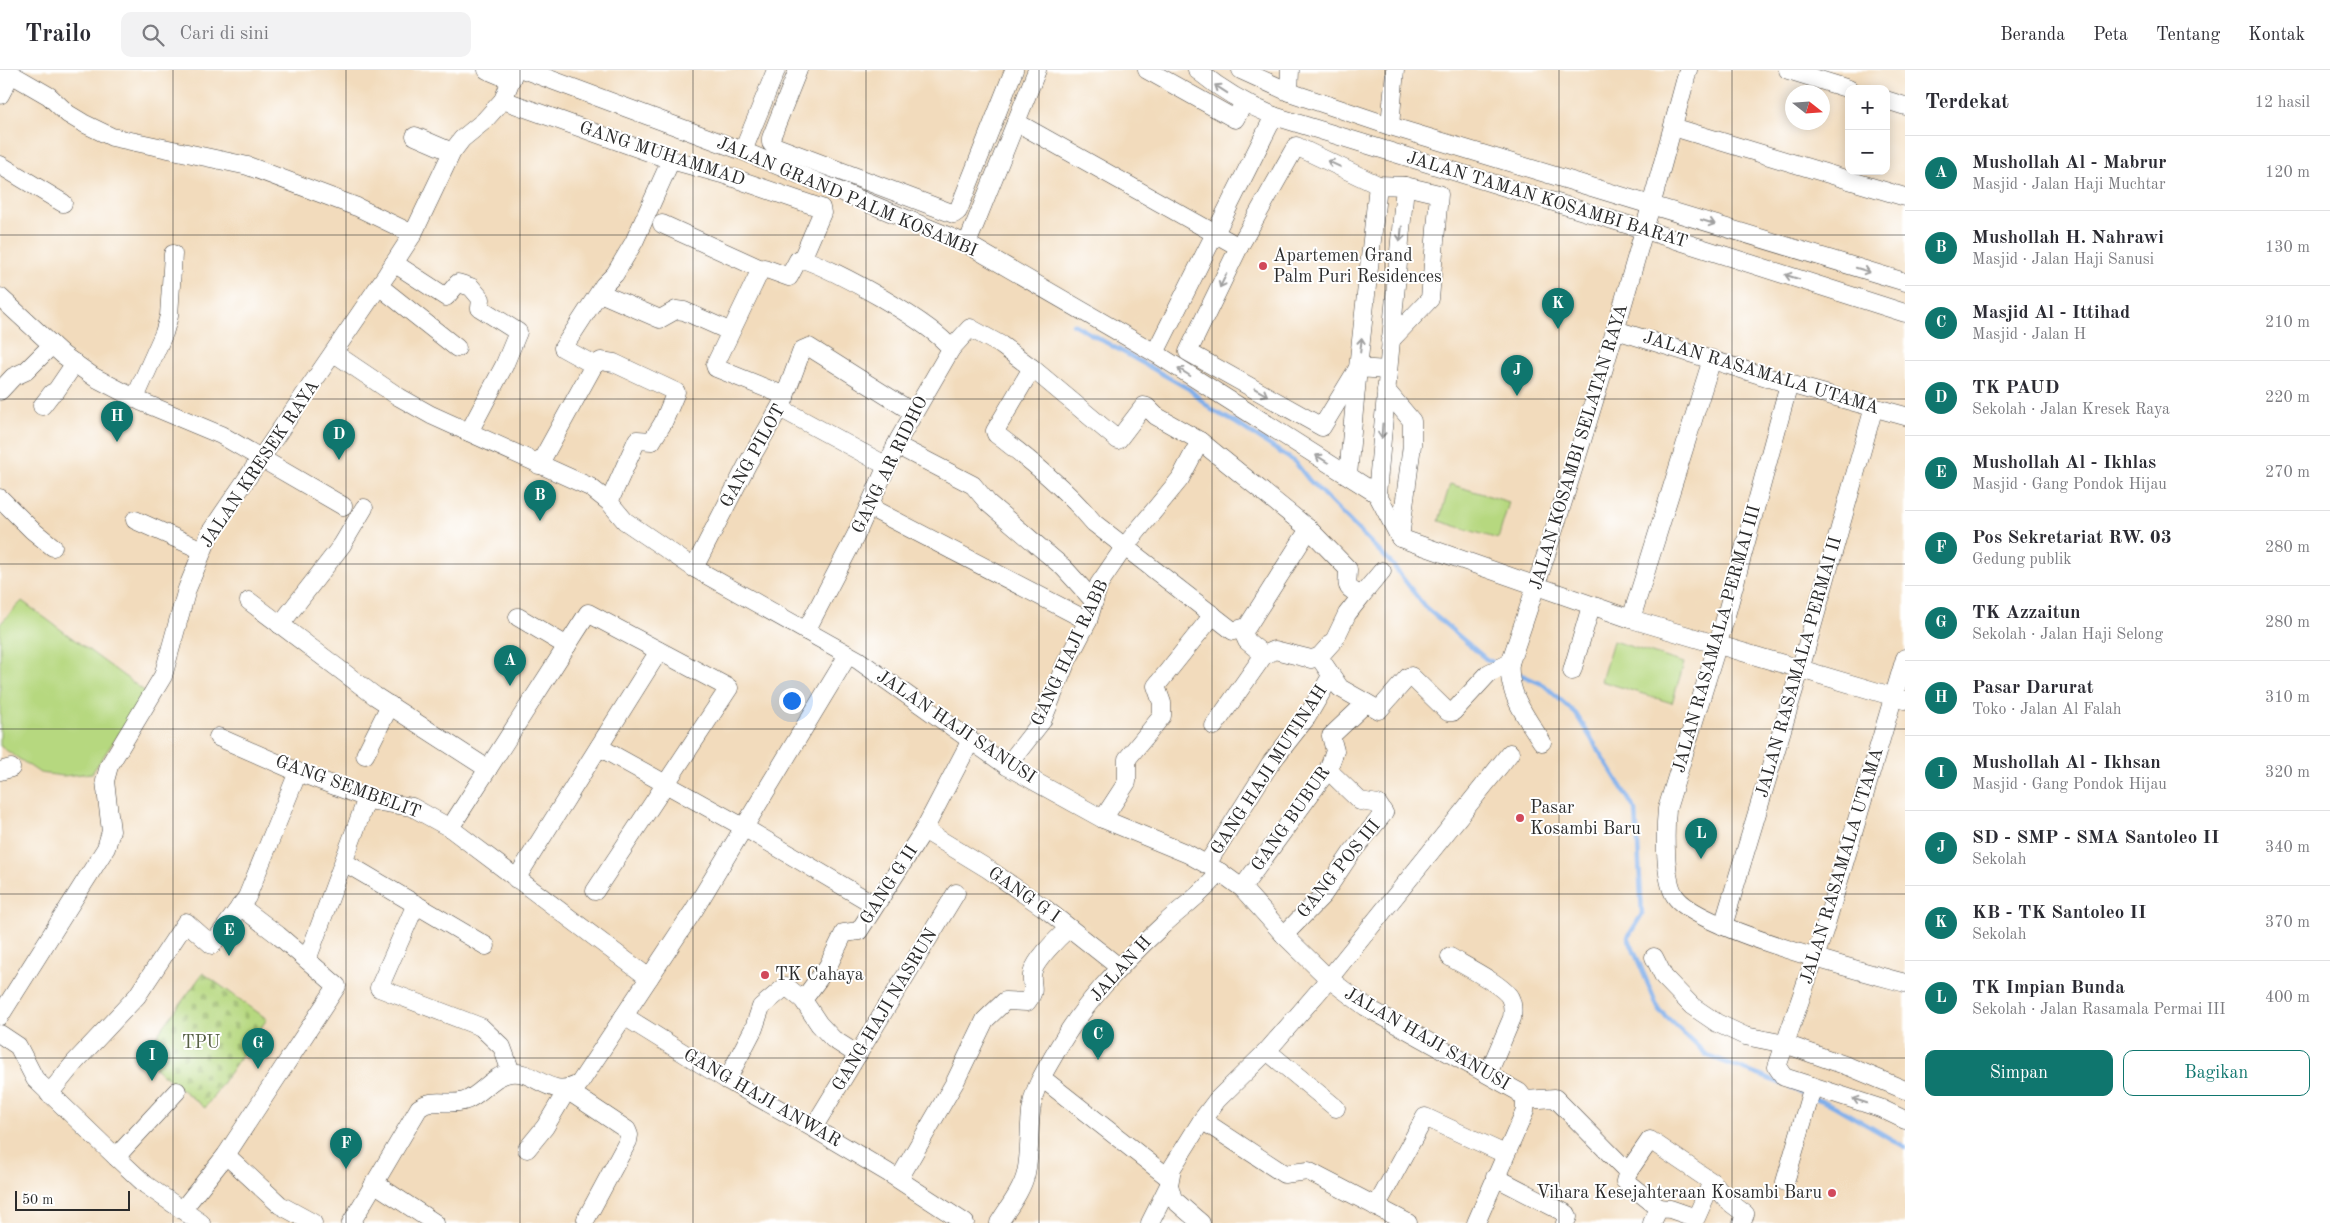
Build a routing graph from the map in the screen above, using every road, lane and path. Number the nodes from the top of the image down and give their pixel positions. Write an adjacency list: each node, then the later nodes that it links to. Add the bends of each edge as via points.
1 (487, 70): 13 (street, JALAN GRAND PALM KOSAMBI)
2 (776, 70): 27 (street)
3 (798, 70): 4 (street, via 771,138 774,146 954,214 958,211)
4 (1014, 70)
5 (1037, 70): 22 (street)
6 (1147, 70): 19 (street, via 1235,119)
7 (1197, 70): 19 (street, JALAN TAMAN KOSAMBI BARAT, one-way to 7, via 1218,88)
8 (1241, 70): 16 (street, JALAN TAMAN KOSAMBI BARAT)
9 (1290, 70): 16 (street)
10 (1395, 70): 23 (street)
11 (1688, 70): 24 (street, JALAN KOSAMBI SELATAN RAYA)
12 (1797, 71): 15 (street)
13 (517, 73): 17 (street, JALAN KRESEK RAYA); 27 (street, JALAN GRAND PALM KOSAMBI)
14 (4, 81): 37 (street, via 49,96 68,114 112,137 248,166 357,207)
15 (1845, 88)
16 (1288, 92): 23 (street, JALAN TAMAN KOSAMBI BARAT)
17 (503, 100): 26 (street, JALAN KRESEK RAYA); 28 (street, GANG MUHAMMAD)
18 (1890, 101): 20 (street)
19 (1244, 103): 21 (street, JALAN TAMAN KOSAMBI BARAT)
20 (1905, 106)
21 (1274, 116): 36 (street, JALAN TAMAN KOSAMBI BARAT); 38 (street)
22 (1016, 122): 38 (street); 39 (street)
23 (1390, 126): 34 (street, JALAN TAMAN KOSAMBI BARAT)
24 (1673, 127): 32 (street); 34 (street, JALAN KOSAMBI SELATAN RAYA)
25 (415, 136): 26 (street)
26 (452, 152): 37 (street, JALAN KRESEK RAYA)
27 (743, 152): 39 (street, JALAN GRAND PALM KOSAMBI)
28 (671, 160): 35 (street); 42 (street, GANG MUHAMMAD, via 821,208 822,213)
29 (0, 165): 33 (street)
30 (1378, 185): 31 (street); 40 (street, one-way to 40, via 1296,146); 62 (street, one-way to 30)
31 (1405, 186): 52 (street, one-way to 52); 52 (street, via 1439,194 1431,295 1429,302)
32 (1905, 196)
33 (63, 203)
34 (1656, 207): 36 (street, JALAN KOSAMBI SELATAN RAYA); 45 (street, JALAN TAMAN KOSAMBI BARAT, one-way to 45)
35 (652, 219): 44 (street); 47 (street)
36 (1646, 229): 49 (street, JALAN TAMAN KOSAMBI BARAT, one-way to 36); 50 (street, JALAN KOSAMBI SELATAN RAYA)
37 (413, 234): 43 (street, JALAN KRESEK RAYA)
38 (1214, 234): 40 (street); 57 (street)
39 (967, 244): 57 (street, JALAN GRAND PALM KOSAMBI)
40 (1239, 247): 62 (street, one-way to 62, via 1188,352 1322,427)
41 (173, 254): 67 (street, via 169,316)
42 (802, 259): 44 (street, via 798,260 788,277); 55 (street, via 841,276 918,321)
43 (394, 263): 46 (street, JALAN KRESEK RAYA); 73 (street, via 446,297 458,284 468,286 481,299 480,308 518,332)
44 (761, 269): 51 (street, GANG PILOT)
45 (1905, 282)
46 (379, 286): 54 (street); 56 (street, JALAN KRESEK RAYA)
47 (600, 293): 51 (street, via 660,319 676,310 684,311); 60 (street, via 563,348)
48 (0, 297): 53 (street)
49 (1905, 313)
50 (1616, 330): 58 (street, JALAN RASAMALA UTAMA); 94 (street, JALAN KOSAMBI SELATAN RAYA)
51 (729, 331): 68 (street, GANG PILOT, via 715,368)
52 (1390, 341): 63 (street)
53 (52, 345): 59 (street); 66 (street)
54 (457, 348)
55 (951, 349): 61 (street, GANG AR RIDHO, via 970,328 1001,345); 71 (street, GANG AR RIDHO)
56 (334, 353): 73 (street, JALAN HAJI SANUSI, via 399,397); 76 (street, JALAN KRESEK RAYA)
57 (1155, 353): 79 (street, JALAN GRAND PALM KOSAMBI, one-way to 57)
58 (1712, 359): 64 (street, JALAN RASAMALA UTAMA); 101 (street)
59 (75, 363): 67 (street, via 94,377); 69 (street)
60 (594, 365): 77 (street); 82 (street, via 601,361 614,363 676,392 652,441 637,440)
61 (1032, 368): 74 (street, via 1118,440 1146,406 1156,416); 89 (street, via 996,434 1075,500 1094,523)
62 (1358, 368): 63 (street); 79 (street)
63 (1387, 370): 65 (street)
64 (1789, 384): 70 (street, JALAN RASAMALA UTAMA); 106 (street, JALAN RASAMALA PERMAI III)
65 (1386, 390): 80 (street, one-way to 80); 88 (street, via 1412,421)
66 (0, 391)
67 (135, 398): 76 (street, via 221,435)
68 (782, 402): 71 (street, via 802,350 809,347); 78 (street); 92 (street, GANG PILOT)
69 (42, 406)
70 (1874, 408): 72 (street, JALAN RASAMALA UTAMA); 114 (street, JALAN RASAMALA PERMAI II)
71 (914, 413): 75 (street, GANG AR RIDHO)
72 (1905, 416)
73 (469, 432): 77 (street, JALAN HAJI SANUSI)
74 (1200, 441): 87 (street); 89 (street, GANG HAJI RABB, via 1180,480)
75 (896, 445): 78 (street, GANG AR RIDHO); 97 (street, via 973,484 988,503 1064,568)
76 (261, 460): 83 (street); 91 (street, JALAN KRESEK RAYA, via 211,531)
77 (539, 464): 82 (street, JALAN HAJI SANUSI, via 590,487)
78 (887, 466): 84 (street, GANG AR RIDHO)
79 (1348, 475): 80 (street, JALAN GRAND PALM KOSAMBI)
80 (1378, 494): 88 (street)
81 (0, 498): 90 (street)
82 (609, 502): 92 (street, JALAN HAJI SANUSI, via 625,521)
83 (343, 506)
84 (868, 506): 102 (street); 105 (street, GANG AR RIDHO)
85 (364, 508): 103 (street, via 342,545)
86 (135, 520): 91 (street)
87 (1309, 529): 95 (street, via 1348,569 1348,587); 104 (street, via 1247,627)
88 (1400, 538): 94 (street)
89 (1125, 546): 97 (street, GANG HAJI RABB, via 1099,584); 99 (street)
90 (53, 547)
91 (202, 550): 159 (street, JALAN KRESEK RAYA, via 182,604 163,676 106,774 111,831 106,848)
92 (694, 568): 105 (street, JALAN HAJI SANUSI)
93 (1382, 571): 95 (street)
94 (1536, 586): 98 (street); 113 (street, JALAN KOSAMBI SELATAN RAYA)
95 (1362, 595): 111 (street, via 1347,614 1335,639)
96 (249, 601): 103 (street)
97 (1094, 601): 102 (street, GANG HAJI RABB)
98 (1591, 606): 101 (street); 115 (street)
99 (1213, 615): 104 (street, via 1233,631); 133 (street, via 1156,686 1162,703 1162,716 1127,759 1128,782)
100 (518, 616): 107 (street)
101 (1630, 619): 106 (street)
102 (1088, 621): 127 (street, GANG HAJI RABB, via 1042,721)
103 (280, 625): 119 (street)
104 (1242, 630): 110 (street, via 1247,641)
105 (806, 631): 109 (street, JALAN HAJI SANUSI)
106 (1717, 645): 114 (street); 146 (street, JALAN RASAMALA PERMAI III, via 1667,809 1665,830 1669,879 1674,895 1685,907)
107 (567, 646): 108 (street, via 588,613); 128 (street)
108 (659, 651): 124 (street); 131 (street, via 729,688)
109 (848, 655): 122 (street, JALAN HAJI SANUSI); 135 (street)
110 (1264, 655): 111 (street, via 1275,650 1311,660); 120 (street)
111 (1319, 657): 116 (street)
112 (1905, 658): 117 (street, JALAN RASAMALA UTAMA)
113 (1510, 663): 118 (street, via 1489,673 1453,712 1448,712 1411,676 1379,710); 123 (street, via 1512,690)
114 (1800, 670): 117 (street); 146 (street, JALAN RASAMALA PERMAI II)
115 (1572, 671)
116 (1331, 676): 118 (street, via 1340,688); 138 (street, GANG HAJI MUTINAH, via 1307,717 1270,764)
117 (1899, 699): 151 (street, JALAN RASAMALA UTAMA)
118 (1366, 703): 129 (street, GANG BUBUR, via 1331,736 1335,751)
119 (390, 705): 126 (street); 128 (street)
120 (1214, 726)
121 (218, 737): 130 (street, GANG SEMBELIT)
122 (971, 740): 127 (street, JALAN HAJI SANUSI); 136 (street, GANG G II)
123 (1542, 742)
124 (599, 747): 131 (street); 139 (street)
125 (1510, 753): 156 (street)
126 (364, 755)
127 (1007, 766): 133 (street, JALAN HAJI SANUSI)
128 (488, 769): 134 (street)
129 (1328, 770): 140 (street, GANG BUBUR); 148 (street, GANG POS III, via 1360,801 1378,804 1384,813 1323,895)
130 (298, 772): 132 (street, GANG SEMBELIT); 145 (street, via 250,890)
131 (665, 784): 135 (street); 141 (street)
132 (368, 798): 134 (street, GANG SEMBELIT, via 412,807); 137 (street)
133 (1103, 819): 138 (street, JALAN HAJI SANUSI)
134 (450, 828): 139 (street, GANG SEMBELIT)
135 (745, 828): 144 (street); 155 (street)
136 (924, 830): 144 (street, GANG G II); 147 (street, GANG G I, via 988,870)
137 (344, 862): 143 (street); 153 (street)
138 (1214, 868): 140 (street, JALAN HAJI SANUSI); 154 (street, JALAN H, via 1194,900 1164,923)
139 (516, 879): 155 (street, GANG SEMBELIT)
140 (1242, 888): 148 (street, JALAN HAJI SANUSI)
141 (595, 890)
142 (956, 893): 164 (street, GANG HAJI NASRUN)
143 (416, 904): 149 (street); 165 (street, via 379,988 481,1027 502,1047)
144 (875, 905): 158 (street, GANG G II, via 858,932 844,933 828,966)
145 (240, 906): 153 (street); 173 (street, via 212,945 186,922 137,996)
146 (1723, 926): 151 (street)
147 (1069, 928): 154 (street, GANG G I); 185 (street, via 1049,946 1032,973 1034,992 1027,1002 1005,1001 985,1020)
148 (1284, 935): 156 (street, JALAN HAJI SANUSI)
149 (486, 946)
150 (1654, 957): 162 (street, via 1664,977 1692,1006 1717,1023 1745,1036)
151 (1816, 957): 157 (street); 162 (street, JALAN RASAMALA UTAMA)
152 (1450, 958): 166 (street, via 1500,987 1510,997 1512,1018)
153 (307, 960): 181 (street, via 337,986)
154 (1119, 968): 167 (street, JALAN H, via 1072,1026)
155 (649, 978): 160 (street)
156 (1328, 979): 163 (street); 166 (street, JALAN HAJI SANUSI, via 1366,1007)
157 (1905, 983)
158 (803, 1000): 164 (street, via 833,1039); 168 (street, via 786,986 761,1007 754,1028)
159 (2, 1006)
160 (624, 1016): 168 (street, GANG HAJI ANWAR); 169 (street, via 579,1084)
161 (0, 1034): 173 (street, via 18,1046 35,1079)
162 (1785, 1044): 170 (street); 172 (street, JALAN RASAMALA UTAMA, via 1777,1067 1780,1074)
163 (1267, 1051): 175 (street); 176 (street, via 1217,1100)
164 (858, 1055): 178 (street, GANG HAJI NASRUN)
165 (511, 1072): 169 (street); 189 (street, via 496,1078 461,1102 426,1103 419,1108)
166 (1488, 1074): 174 (street, JALAN HAJI SANUSI, via 1519,1092)
167 (1042, 1078): 186 (street); 199 (street, JALAN H, via 1032,1105 1027,1172)
168 (727, 1080): 178 (street, GANG HAJI ANWAR)
169 (567, 1090): 179 (street, via 545,1127); 193 (street, via 627,1130 629,1135)
170 (1905, 1090)
171 (177, 1091): 182 (street)
172 (1811, 1093): 177 (street, JALAN RASAMALA UTAMA, one-way to 172, via 1880,1108); 188 (street)
173 (50, 1094): 182 (street)
174 (1525, 1100): 180 (street, JALAN HAJI SANUSI, via 1525,1111); 183 (street, via 1555,1098)
175 (1336, 1108)
176 (1202, 1120): 186 (street, via 1174,1162); 190 (street, via 1284,1174 1308,1171)
177 (1905, 1120)
178 (813, 1128): 185 (street, GANG HAJI ANWAR)
179 (527, 1149)
180 (1505, 1154): 184 (street, JALAN HAJI SANUSI); 190 (street, via 1426,1117)
181 (226, 1155): 191 (street); 195 (street, via 280,1205)
182 (116, 1157): 191 (street, via 146,1185)
183 (1628, 1172): 187 (street, via 1650,1140); 192 (street, via 1625,1180)
184 (1495, 1177): 203 (street, JALAN HAJI SANUSI); 204 (street, via 1567,1214)
185 (899, 1180): 198 (street, GANG HAJI ANWAR)
186 (1169, 1181): 200 (street); 201 (street, via 1173,1199)
187 (1712, 1182): 192 (street, via 1696,1218 1670,1209); 205 (street, via 1728,1201 1745,1214)
188 (1785, 1182)
189 (374, 1183): 196 (street); 197 (street)
190 (1376, 1207): 202 (street)
191 (183, 1209): 194 (street)
192 (1656, 1215)
193 (586, 1219)
194 (201, 1223)
195 (313, 1223)
196 (351, 1223)
197 (435, 1223)
198 (965, 1223)
199 (999, 1223)
200 (1150, 1223)
201 (1201, 1223)
202 (1408, 1223)
203 (1476, 1223)
204 (1565, 1223)
205 (1742, 1223)

